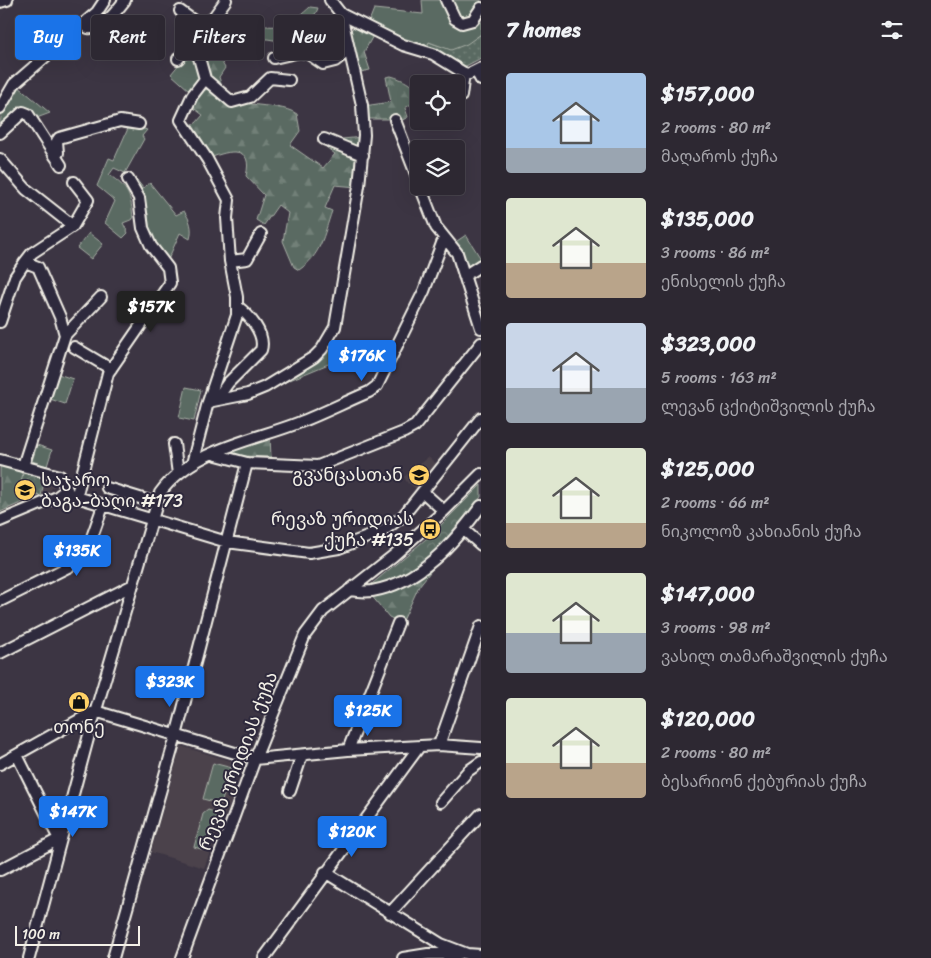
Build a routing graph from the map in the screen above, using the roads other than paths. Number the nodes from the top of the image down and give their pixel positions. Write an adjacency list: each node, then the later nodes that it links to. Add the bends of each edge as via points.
1 (7, 0): 7 (street)
2 (105, 0): 13 (street)
3 (125, 0): 13 (street, via 98,27 88,28)
4 (226, 0): 12 (street)
5 (330, 0): 10 (street)
6 (446, 0): 8 (street, via 455,19 462,23 473,20)
7 (0, 2)
8 (481, 8)
9 (180, 11): 11 (street)
10 (341, 14): 14 (street); 19 (street, via 403,45 433,54)
11 (186, 15)
12 (215, 15)
13 (84, 24): 23 (street, via 14,84)
14 (349, 50): 15 (street); 28 (street, via 364,121)
15 (344, 54)
16 (200, 60): 21 (street)
17 (317, 60): 18 (street, via 323,64)
18 (335, 60)
19 (464, 73): 20 (street)
20 (479, 73)
21 (205, 79): 22 (street, via 232,102 250,97 270,78); 37 (street, via 192,96 181,120 229,200)
22 (290, 80)
23 (0, 108)
24 (395, 120): 30 (street)
25 (139, 124): 26 (street, via 120,121 59,138 58,160 28,114 23,112)
26 (0, 133)
27 (324, 139): 28 (street)
28 (363, 155): 49 (street, via 335,327 330,339 314,357 265,387)
29 (0, 159): 34 (street, via 26,189)
30 (410, 159)
31 (128, 180): 48 (street, via 138,198 143,228 151,246 168,268 170,283)
32 (74, 182): 34 (street, via 88,200)
33 (424, 195): 36 (street)
34 (73, 226): 38 (street, via 32,253)
35 (261, 234): 37 (street, via 247,259)
36 (444, 238): 40 (street, via 457,253); 52 (street, via 424,291 377,386 298,423)
37 (230, 261): 42 (street)
38 (24, 262): 43 (street); 45 (street, via 38,267 45,279)
39 (481, 265): 40 (street)
40 (464, 276): 44 (street)
41 (101, 297): 45 (street)
42 (237, 306): 49 (street); 49 (street, via 248,316 263,344 261,350)
43 (0, 322)
44 (481, 328)
45 (65, 336): 56 (street)
46 (481, 343): 54 (street, via 415,426 404,432 318,466)
47 (74, 347): 48 (street)
48 (110, 369): 62 (street)
49 (212, 401): 55 (street)
50 (481, 418): 61 (street)
51 (174, 444): 57 (street)
52 (213, 454): 54 (street); 55 (street)
53 (0, 460): 56 (street)
54 (247, 463): 70 (street)
55 (192, 464): 57 (street)
56 (23, 466): 60 (street, via 60,476)
57 (178, 474): 63 (street, via 167,483)
58 (481, 474): 66 (street, რევაზ ურიდიას ქუჩა)
59 (107, 488): 63 (street)
60 (66, 490): 62 (street); 67 (street, via 57,497)
61 (424, 492): 66 (street); 70 (street, via 403,516 383,531 339,548 309,553)
62 (76, 498): 64 (street)
63 (156, 503): 68 (street)
64 (103, 506): 68 (street); 74 (street, via 86,554 80,560)
65 (481, 506): 69 (street)
66 (444, 512): 73 (street, რევაზ ურიდიას ქუჩა)
67 (0, 521)
68 (151, 521): 70 (street); 72 (street)
69 (463, 529): 71 (street); 73 (street, via 430,563 405,580 371,592)
70 (227, 542): 79 (street)
71 (481, 545)
72 (133, 585): 77 (street); 78 (street)
73 (349, 590): 86 (street, რევაზ ურიდიას ქუჩა, via 323,611 305,635)
74 (0, 601)
75 (398, 623): 83 (street)
76 (481, 626): 80 (street)
77 (0, 654)
78 (95, 711): 79 (street); 84 (street); 92 (street)
79 (176, 736): 86 (street); 99 (street)
80 (439, 745): 81 (street); 82 (street)
81 (419, 747): 83 (street); 94 (street)
82 (481, 748)
83 (348, 750): 85 (street)
84 (17, 755): 88 (street); 92 (street)
85 (302, 755): 86 (street); 89 (street)
86 (255, 759): 100 (street, რევაზ ურიდიას ქუჩა)
87 (481, 762): 90 (street, via 468,771)
88 (0, 764)
89 (290, 791)
90 (441, 802)
91 (481, 814): 95 (street)
92 (60, 839): 93 (street); 98 (street)
93 (0, 870)
94 (325, 872): 95 (street); 101 (street)
95 (390, 913): 96 (street, via 441,944)
96 (467, 954): 97 (street); 102 (street)
97 (481, 955)
98 (30, 958)
99 (113, 958)
100 (182, 958)
101 (264, 958)
102 (403, 958)

